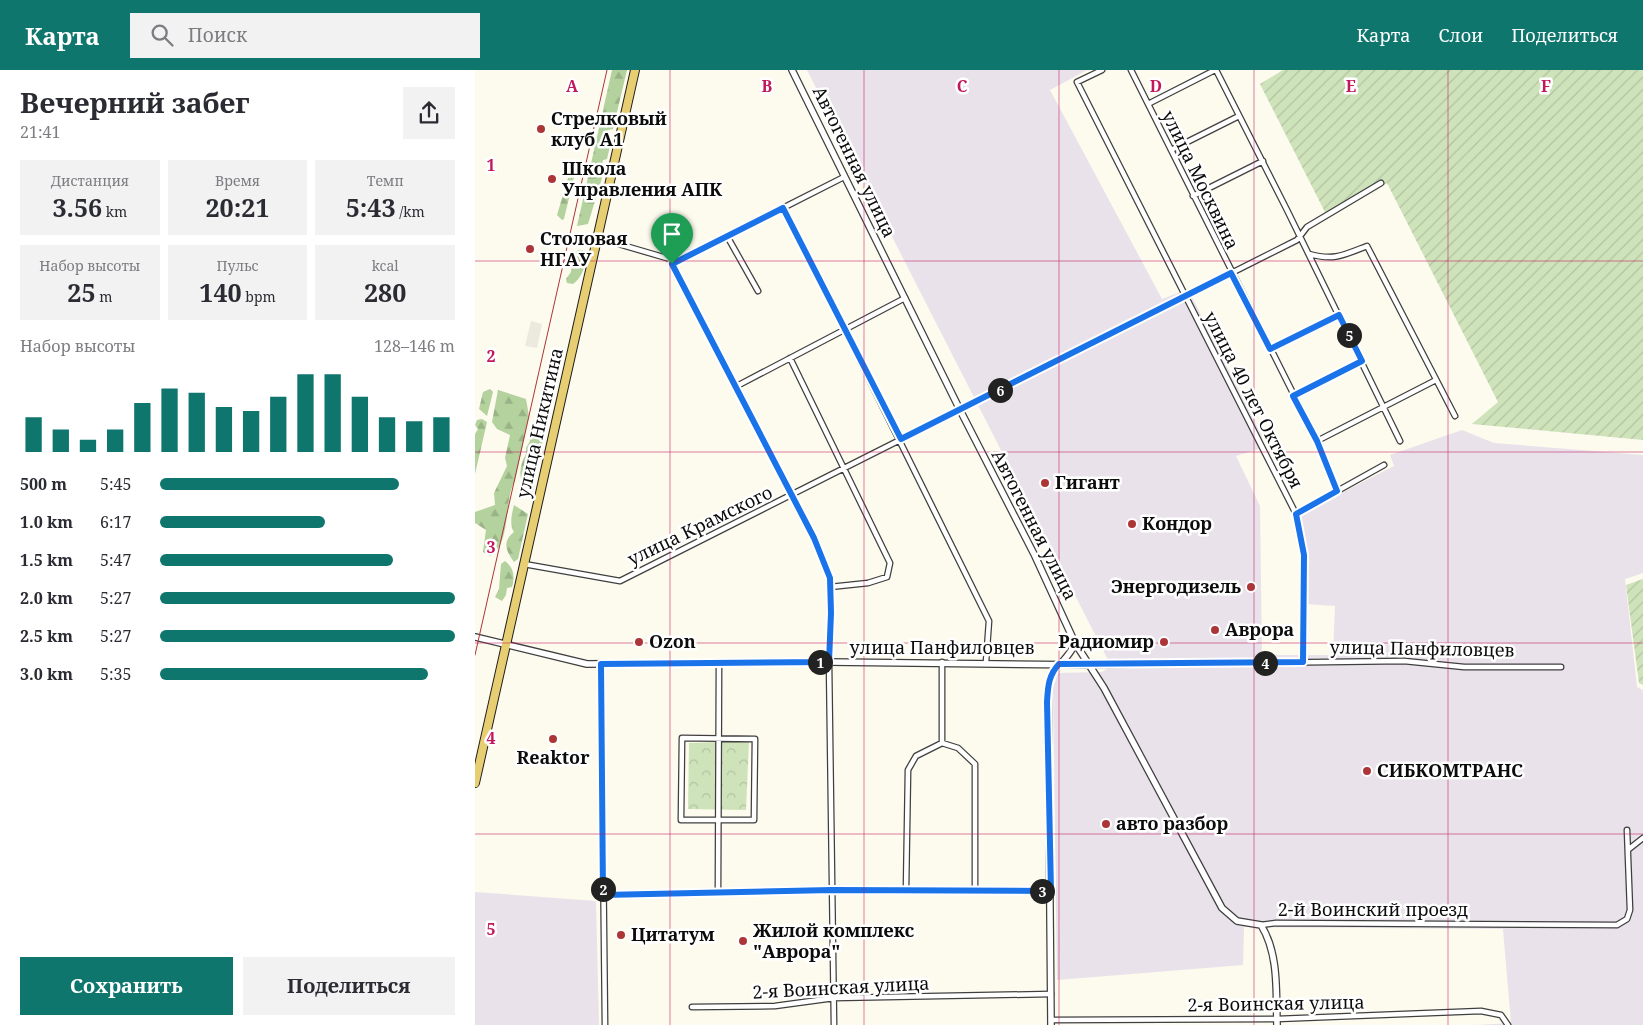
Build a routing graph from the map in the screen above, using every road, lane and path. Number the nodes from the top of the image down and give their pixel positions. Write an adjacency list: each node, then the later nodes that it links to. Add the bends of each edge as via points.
1 (635, 70): 16 (main road, улица Никитина)
2 (793, 70): 10 (street, Автогенная улица)
3 (1102, 70): 21 (street, улица 40 лет Октября, via 1077,82)
4 (1131, 70): 6 (street, улица Москвина)
5 (1216, 70): 6 (street); 7 (street)
6 (1148, 104): 8 (street, улица Москвина)
7 (1239, 116): 8 (street); 9 (street)
8 (1171, 150): 12 (street, улица Москвина)
9 (1263, 161): 12 (street); 15 (street)
10 (844, 177): 13 (street); 22 (street, Автогенная улица)
11 (1381, 183): 15 (street, улица Крамского, via 1307,227)
12 (1193, 196): 19 (street, улица Москвина)
13 (783, 208): 14 (street); 24 (street)
14 (727, 236): 18 (street); 20 (street)
15 (1300, 236): 17 (street); 19 (street, улица Крамского)
16 (598, 238): 18 (street, via 670,259); 42 (main road, улица Никитина)
17 (1309, 254): 23 (street); 28 (street, via 1337,257 1367,246)
18 (672, 264): 29 (street)
19 (1231, 273): 21 (street, улица Крамского); 25 (street, улица Москвина)
20 (758, 291)
21 (1185, 296): 32 (street, улица Крамского); 41 (street, улица 40 лет Октября)
22 (905, 298): 24 (street); 32 (street, Автогенная улица)
23 (1339, 315): 25 (street); 27 (street)
24 (844, 330): 26 (street); 34 (street)
25 (1270, 349): 30 (street, улица Москвина)
26 (790, 358): 29 (street); 38 (street)
27 (1362, 361): 30 (street); 31 (street)
28 (1436, 380): 31 (street); 33 (street)
29 (735, 387): 40 (street)
30 (1293, 396): 35 (street, улица Москвина)
31 (1385, 407): 35 (street); 36 (street)
32 (960, 410): 34 (street, улица Крамского); 45 (street, Автогенная улица, via 1035,556)
33 (1455, 416)
34 (901, 439): 38 (street, улица Крамского); 49 (street, via 989,621)
35 (1317, 441): 39 (street, улица Москвина)
36 (1400, 441)
37 (1384, 465): 39 (street)
38 (845, 468): 40 (street, улица Крамского); 43 (street, via 890,563 890,570 887,577 868,583)
39 (1337, 491): 41 (street)
40 (791, 496): 42 (street, улица Крамского, via 620,581); 43 (street, via 814,538 830,578)
41 (1296, 514): 50 (street, улица 40 лет Октября, via 1304,555)
42 (524, 564): 46 (main road, улица Никитина)
43 (830, 587): 47 (street)
44 (475, 637): 46 (street, улица Панфиловцев)
45 (1075, 643): 53 (street); 54 (street, Автогенная улица)
46 (506, 644): 52 (street, улица Панфиловцев, via 587,664); 58 (main road, улица Никитина)
47 (829, 662): 48 (street, улица Панфиловцев); 51 (street, улица Панфиловцев); 63 (street)
48 (942, 662): 49 (street, улица Панфиловцев); 57 (street)
49 (986, 662): 53 (street, улица Панфиловцев)
50 (1303, 662): 54 (street, улица Панфиловцев); 55 (street, улица Панфиловцев, via 1404,661 1464,667)
51 (719, 663): 52 (street, улица Панфиловцев); 56 (street)
52 (601, 664): 68 (street)
53 (1059, 664): 54 (street, улица Панфиловцев); 66 (street, via 1053,671 1048,688)
54 (1089, 665): 69 (street, Автогенная улица, via 1222,908 1237,921)
55 (1561, 667)
56 (719, 739): 59 (street); 59 (street, via 755,739 754,820); 59 (street, via 681,738 681,820)
57 (942, 743): 64 (street, via 916,756 908,770); 65 (street, via 958,748 975,764)
58 (475, 783)
59 (718, 820): 67 (street)
60 (1627, 830): 62 (street, 2-й Воинский проезд)
61 (1643, 838): 62 (street)
62 (1629, 849): 69 (street, 2-й Воинский проезд, via 1630,910 1627,919 1617,925 1276,923)
63 (832, 890): 64 (street); 67 (street); 71 (street)
64 (906, 890): 65 (street)
65 (975, 890): 66 (street)
66 (1051, 891): 70 (street)
67 (718, 893): 68 (street)
68 (603, 895): 75 (street)
69 (1261, 926): 74 (street, via 1269,938 1273,956)
70 (1051, 994): 71 (street, 2-я Воинская улица); 73 (street)
71 (834, 998): 72 (street, 2-я Воинская улица, via 775,1006); 76 (street)
72 (692, 1007)
73 (1051, 1022): 74 (street, 2-я Воинская улица)
74 (1277, 1022): 77 (street, 2-я Воинская улица, via 1481,1011 1501,1015)
75 (605, 1025)
76 (834, 1025)
77 (1508, 1025)

